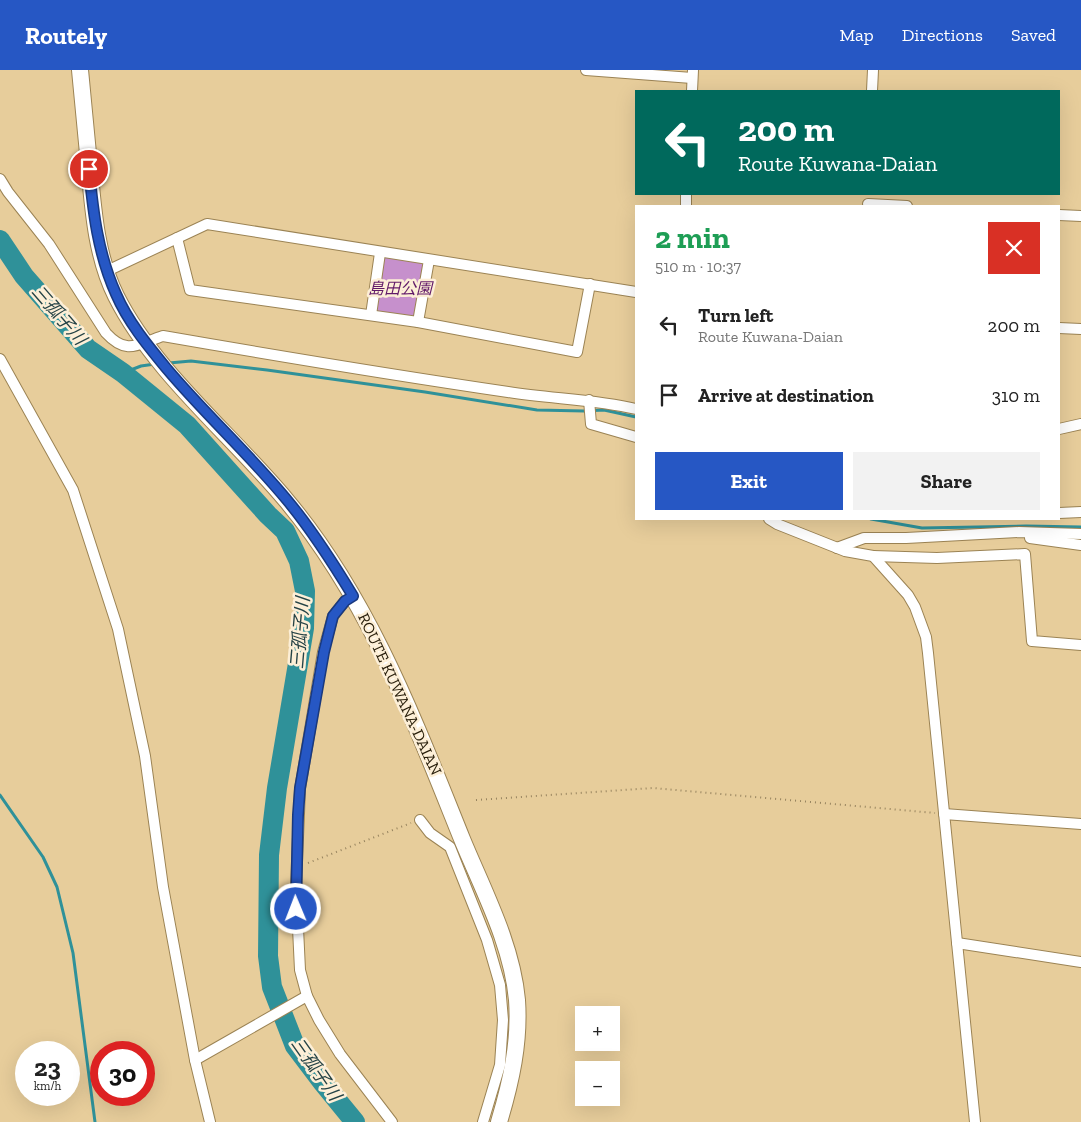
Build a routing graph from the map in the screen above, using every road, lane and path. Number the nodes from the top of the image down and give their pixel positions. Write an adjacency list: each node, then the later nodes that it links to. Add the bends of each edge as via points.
1 (80, 70): 15 (main road, ROUTE KUWANA-DAIAN, via 92,209)
2 (586, 70): 4 (street)
3 (873, 70): 6 (street)
4 (692, 74): 5 (street)
5 (692, 90)
6 (872, 90)
7 (0, 179): 22 (street, via 49,244 114,342 125,347)
8 (868, 201): 9 (street)
9 (898, 205)
10 (1060, 215): 11 (street)
11 (1081, 216)
12 (177, 238): 13 (street, via 207,224); 15 (street); 18 (street, via 190,290)
13 (380, 252): 14 (street); 18 (street)
14 (429, 260): 16 (street); 19 (street)
15 (107, 271): 22 (main road, ROUTE KUWANA-DAIAN, via 116,296)
16 (590, 284): 17 (street); 19 (street, via 577,352)
17 (635, 292)
18 (371, 315): 19 (street)
19 (418, 322)
20 (1060, 328): 21 (street)
21 (1081, 329)
22 (148, 346): 25 (street, via 163,336 510,393); 39 (main road, ROUTE KUWANA-DAIAN, via 286,500 325,551)
23 (0, 359): 49 (street, via 74,490 118,629 145,756 164,887)
24 (635, 401): 26 (street)
25 (589, 402): 26 (street); 30 (street, via 591,424)
26 (610, 403): 27 (street)
27 (635, 409)
28 (1081, 424): 29 (street)
29 (1060, 429)
30 (635, 437)
31 (1060, 512): 32 (street)
32 (1081, 512)
33 (771, 520): 37 (street)
34 (979, 533): 35 (street); 36 (street); 37 (street, via 864,538)
35 (1081, 534)
36 (1081, 545)
37 (837, 548): 38 (street)
38 (873, 556): 40 (street, via 937,558 1025,554 1032,642); 42 (street, via 908,595 926,637)
39 (353, 596): 45 (street, via 333,616 324,652 300,788); 53 (main road, ROUTE KUWANA-DAIAN, via 377,639 425,746 500,931 513,972 517,1040 510,1084)
40 (1081, 644)
41 (476, 800): 42 (path, via 653,788)
42 (944, 814): 44 (street); 46 (street)
43 (420, 820): 45 (path); 52 (street, via 450,847 488,940 500,985 503,1020 500,1064)
44 (1081, 824)
45 (297, 867): 48 (street, via 296,909)
46 (957, 943): 47 (street); 54 (street)
47 (1081, 962)
48 (304, 997): 49 (street); 51 (street, via 340,1054)
49 (195, 1060): 50 (street)
50 (210, 1122)
51 (392, 1122)
52 (483, 1122)
53 (499, 1122)
54 (975, 1122)

